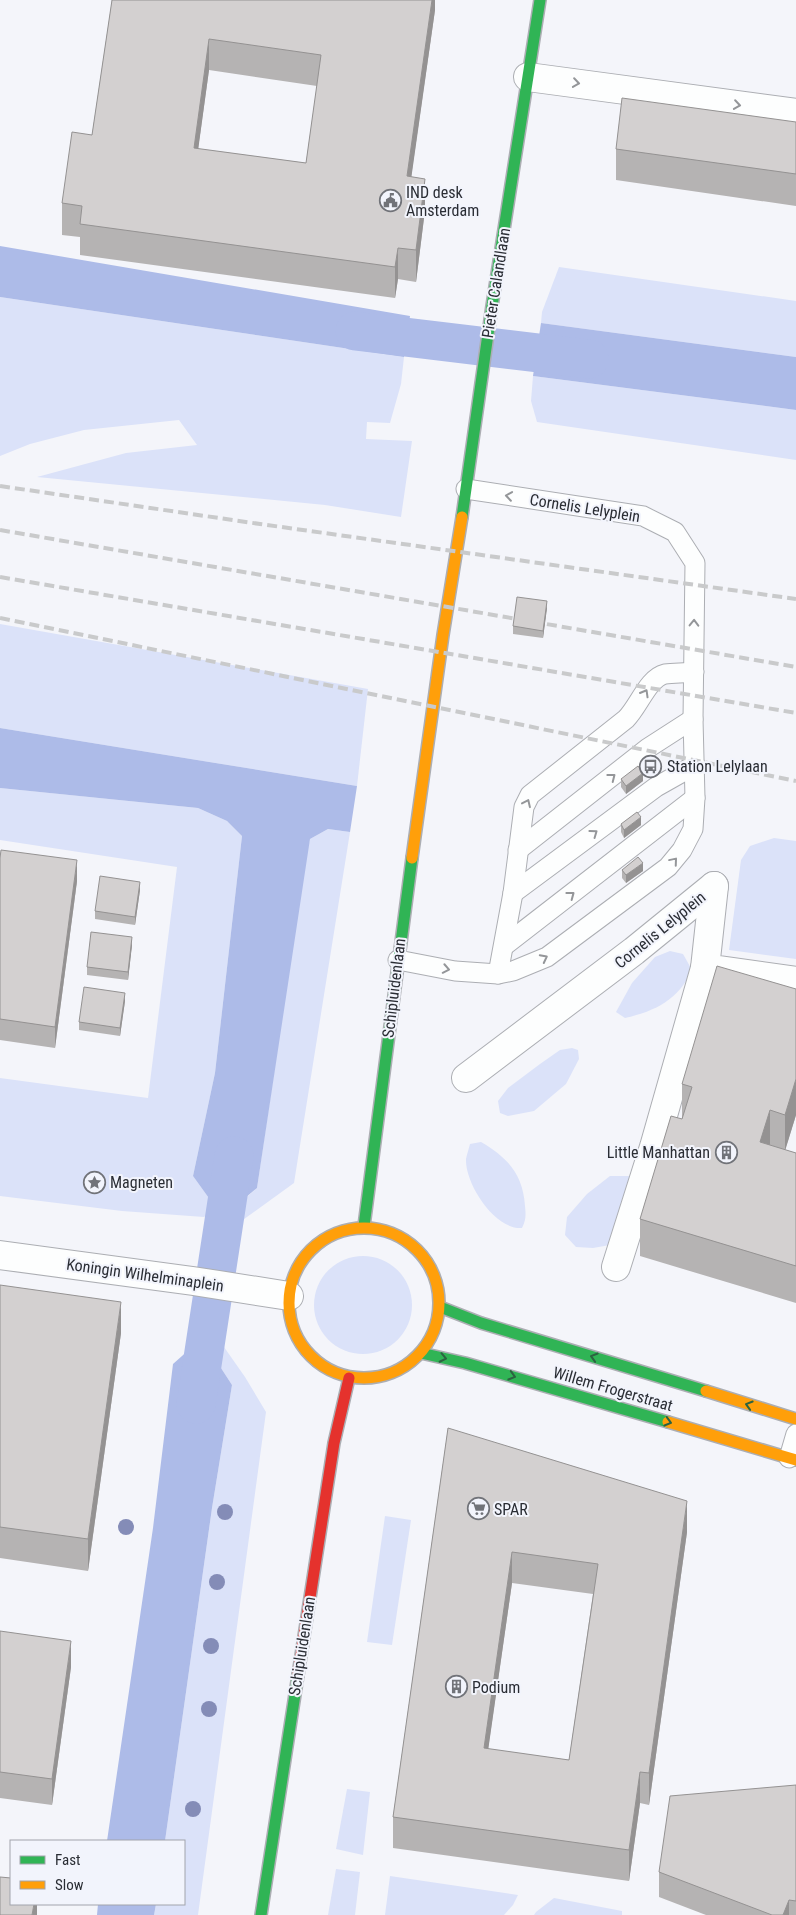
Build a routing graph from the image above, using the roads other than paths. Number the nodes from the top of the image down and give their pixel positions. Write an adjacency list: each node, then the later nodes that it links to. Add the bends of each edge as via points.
1 (540, 0): 2 (street, Pieter Calandlaan)
2 (528, 77): 3 (street, one-way to 3); 4 (street, Pieter Calandlaan)
3 (796, 113)
4 (466, 490): 5 (lane, Cornelis Lelyplein, one-way to 4, via 695,564 675,532 643,516); 12 (street, Schipluidenlaan)
5 (694, 672): 6 (lane, Cornelis Lelyplein); 9 (lane, one-way to 5, via 524,807 530,795 626,719 656,678 664,674)
6 (693, 719): 7 (lane, Cornelis Lelyplein); 9 (lane, one-way to 6, via 648,748)
7 (695, 766): 8 (lane, Cornelis Lelyplein); 10 (lane, one-way to 7, via 656,787)
8 (695, 798): 11 (lane, one-way to 8); 14 (lane, Cornelis Lelyplein, one-way to 8, via 547,957 668,867 693,829)
9 (518, 850): 10 (lane)
10 (513, 893): 11 (lane)
11 (504, 946): 14 (lane)
12 (398, 960): 14 (lane, Cornelis Lelyplein, one-way to 14, via 455,971); 17 (street, Schipluidenlaan)
13 (705, 968): 15 (street); 16 (street, Cornelis Lelyplein, via 714,886); 19 (street)
14 (498, 974)
15 (796, 981)
16 (466, 1078)
17 (364, 1226): 20 (street, via 339,1232 318,1242 302,1259 292,1279); 21 (street, via 401,1237 418,1250 432,1273)
18 (0, 1255): 20 (street, Koningin Wilhelminaplein)
19 (616, 1266)
20 (289, 1296): 23 (street, via 290,1321 296,1338 322,1366)
21 (440, 1306): 22 (street, via 437,1324); 24 (street, Willem Frogerstraat, one-way to 21, via 481,1323)
22 (421, 1353): 23 (street, via 407,1366 391,1374); 26 (street, Willem Frogerstraat, one-way to 26)
23 (349, 1378): 27 (street, Schipluidenlaan, via 334,1443)
24 (796, 1419)
25 (796, 1434): 26 (lane)
26 (792, 1459)
27 (261, 1915)

